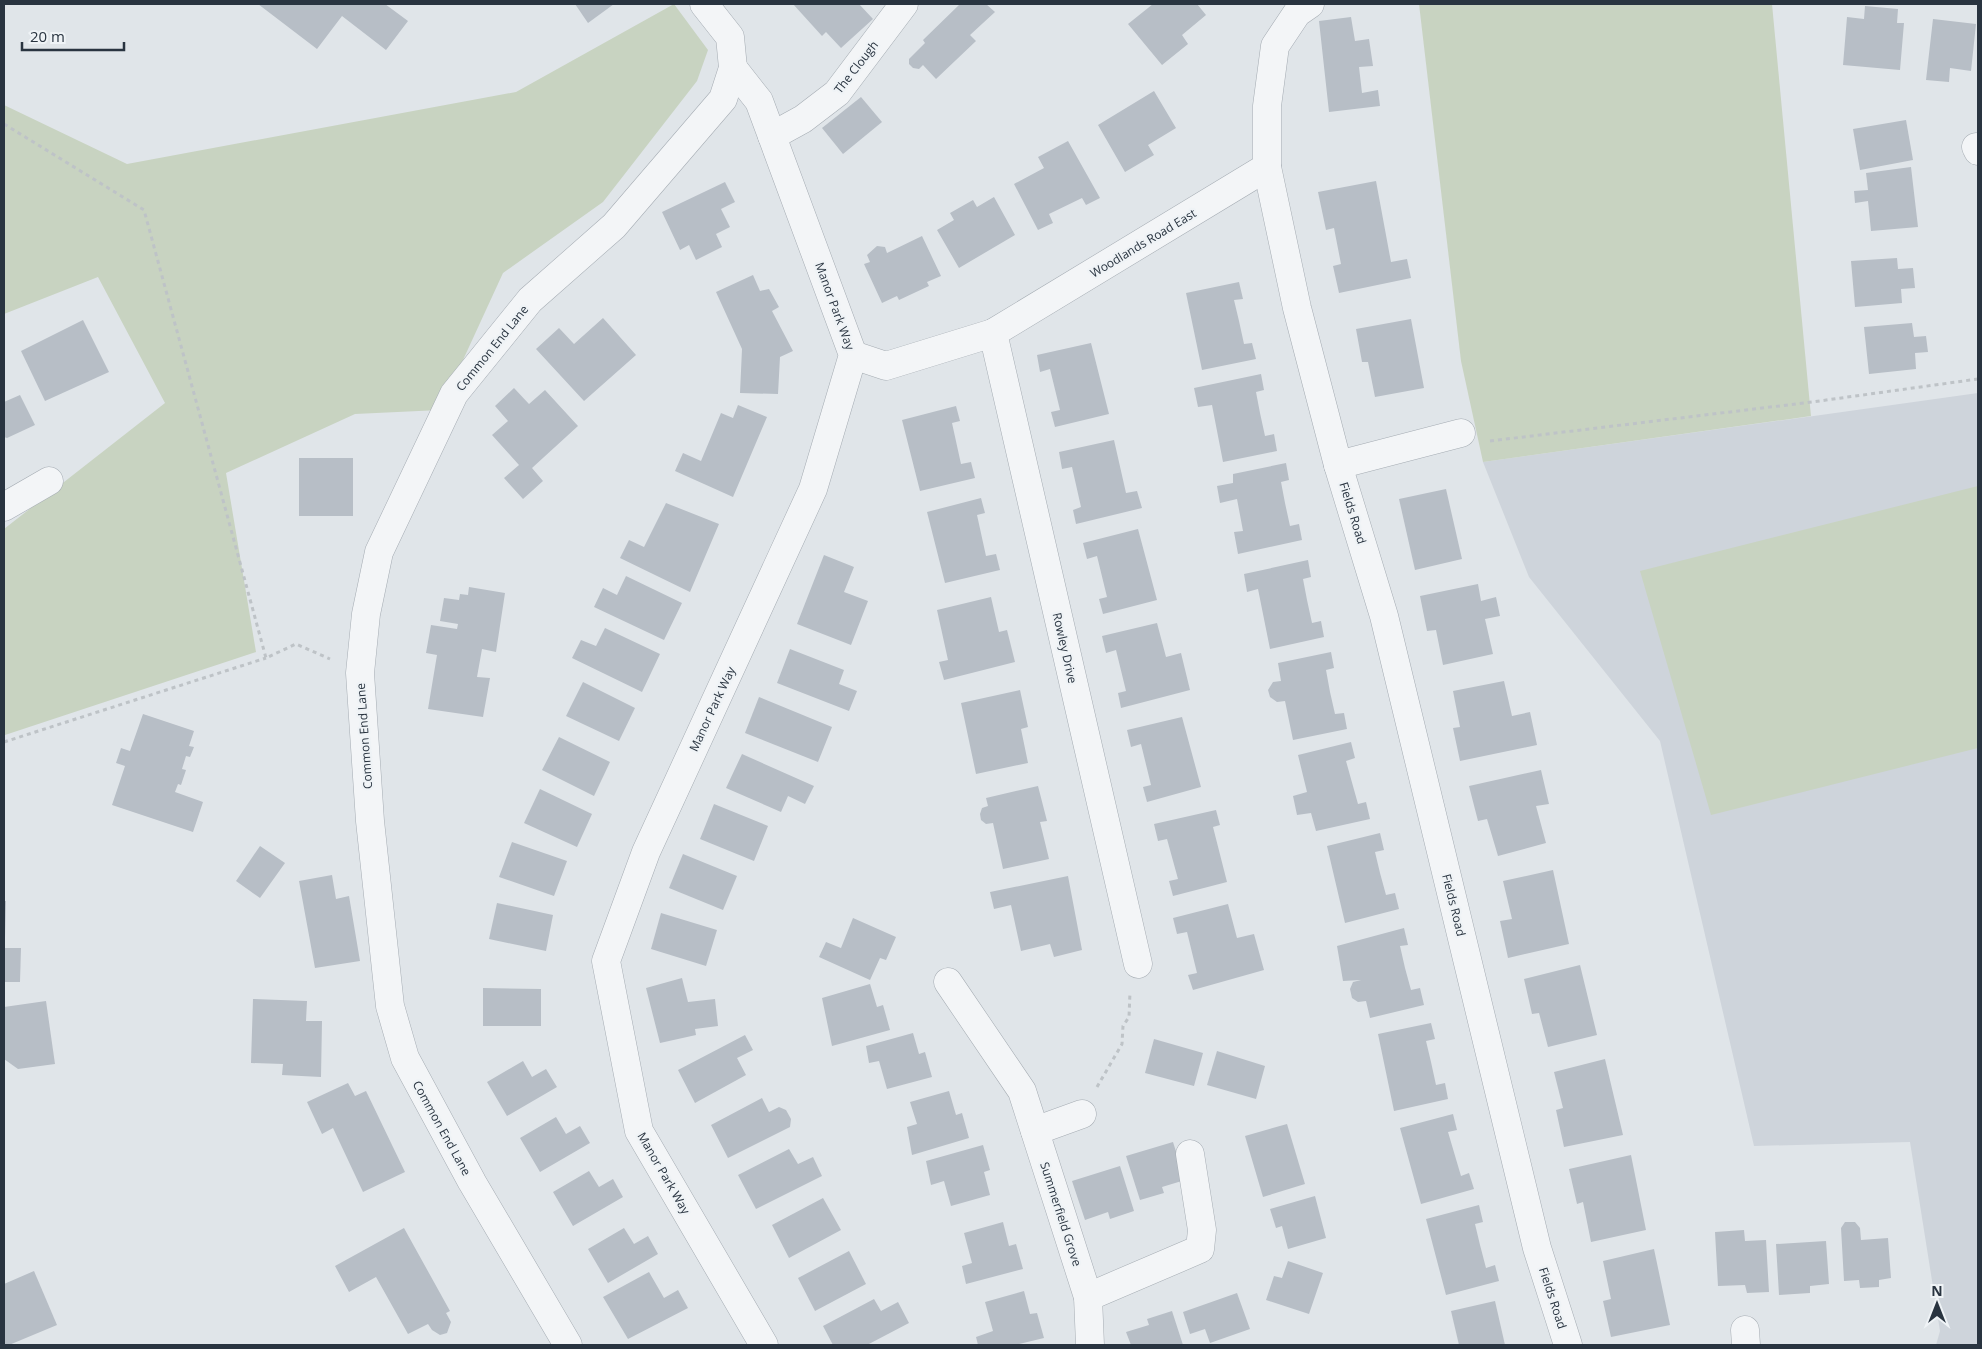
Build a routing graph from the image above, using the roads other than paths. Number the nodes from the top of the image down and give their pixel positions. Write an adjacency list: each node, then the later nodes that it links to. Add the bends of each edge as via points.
1 (704, 4): 4 (street, Common End Lane, via 730,37)
2 (904, 4): 5 (street, The Clough, via 837,93 803,119)
3 (1310, 4): 6 (street, via 1297,14 1275,46 1267,106)
4 (733, 68): 5 (street, Manor Park Way, via 759,101); 19 (street, Common End Lane, via 723,99 674,157 614,226 530,300 454,394 379,552 366,614 360,673 370,821 390,1006 405,1058 472,1182)
5 (772, 136): 8 (street, Manor Park Way)
6 (1267, 168): 7 (street, Woodlands Road East); 10 (street, Fields Road, via 1297,308)
7 (993, 333): 8 (street, Woodlands Road East, via 886,366); 13 (street, Rowley Drive)
8 (853, 354): 20 (street, Manor Park Way, via 813,489 646,852 606,961 639,1131)
9 (1461, 433): 10 (street, Fields Road)
10 (1338, 465): 22 (street, Fields Road, via 1384,616 1537,1248)
11 (49, 481): 12 (street)
12 (4, 506)
13 (1138, 964)
14 (948, 982): 16 (street, Summerfield Grove, via 1022,1091)
15 (1082, 1114): 16 (street)
16 (1034, 1131): 18 (street, Summerfield Grove)
17 (1190, 1154): 18 (street, via 1202,1230 1200,1249)
18 (1088, 1297): 21 (street, Summerfield Grove)
19 (568, 1345)
20 (764, 1345)
21 (1090, 1345)
22 (1568, 1345)

